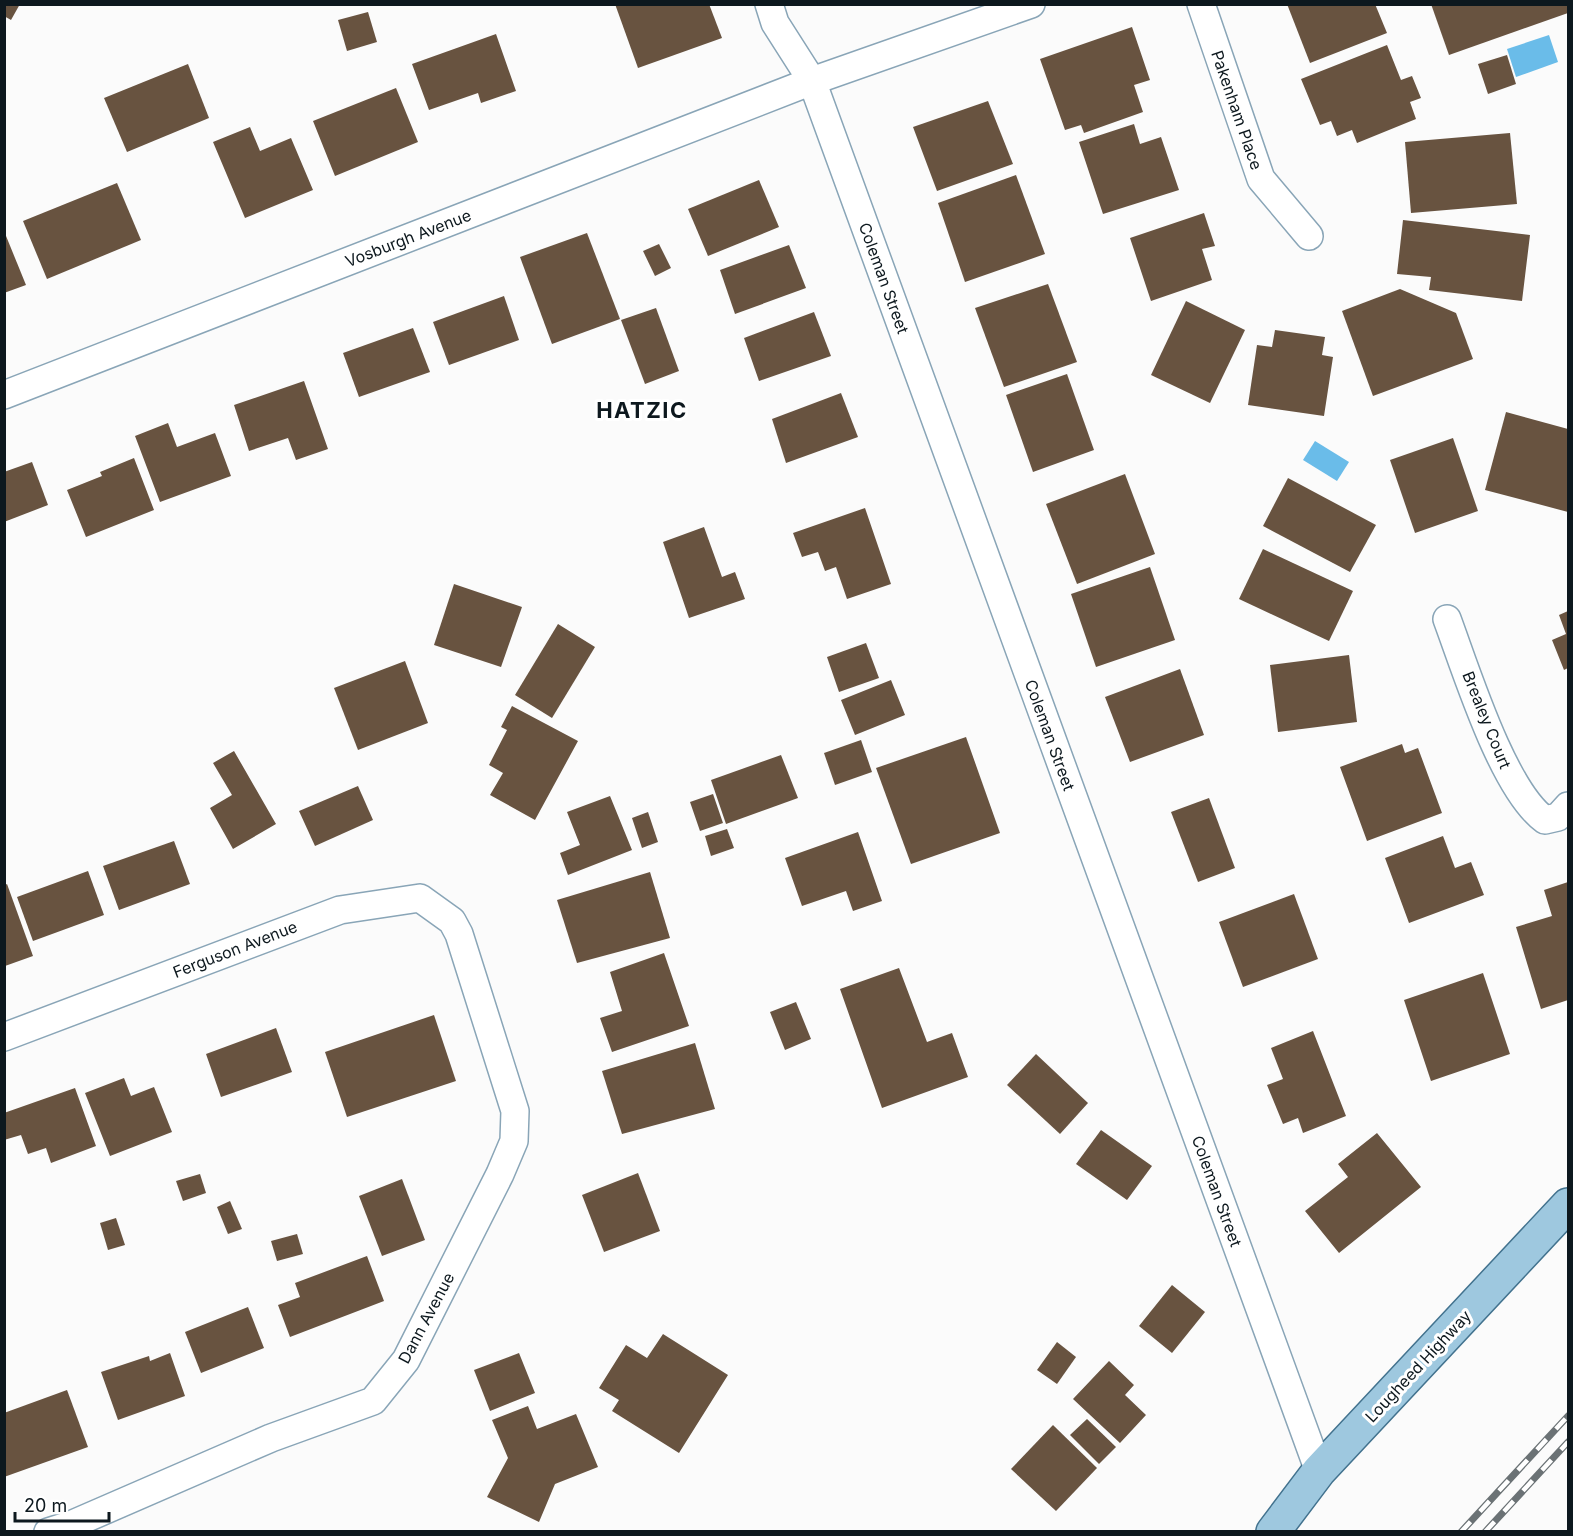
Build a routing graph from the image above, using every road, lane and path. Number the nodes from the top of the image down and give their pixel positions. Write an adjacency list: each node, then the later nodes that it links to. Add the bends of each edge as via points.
1 (769, 4): 4 (street, Coleman Street, via 775,23)
2 (1031, 4): 4 (street)
3 (1200, 4): 5 (street, Pakenham Place, via 1261,179)
4 (812, 81): 6 (street, Vosburgh Avenue); 12 (street, Coleman Street)
5 (1309, 236)
6 (4, 396)
7 (1447, 619): 8 (street, Brealey Court, via 1507,771 1545,820 1558,817)
8 (1569, 806)
9 (459, 934): 10 (street, Ferguson Avenue, via 452,921 420,898 340,910); 13 (street, Dann Avenue, via 515,1111 514,1141 406,1360 373,1401 271,1438)
10 (4, 1037)
11 (1569, 1205): 12 (main road, Lougheed Highway)
12 (1319, 1471): 14 (main road, Lougheed Highway)
13 (48, 1532)
14 (1273, 1532)

